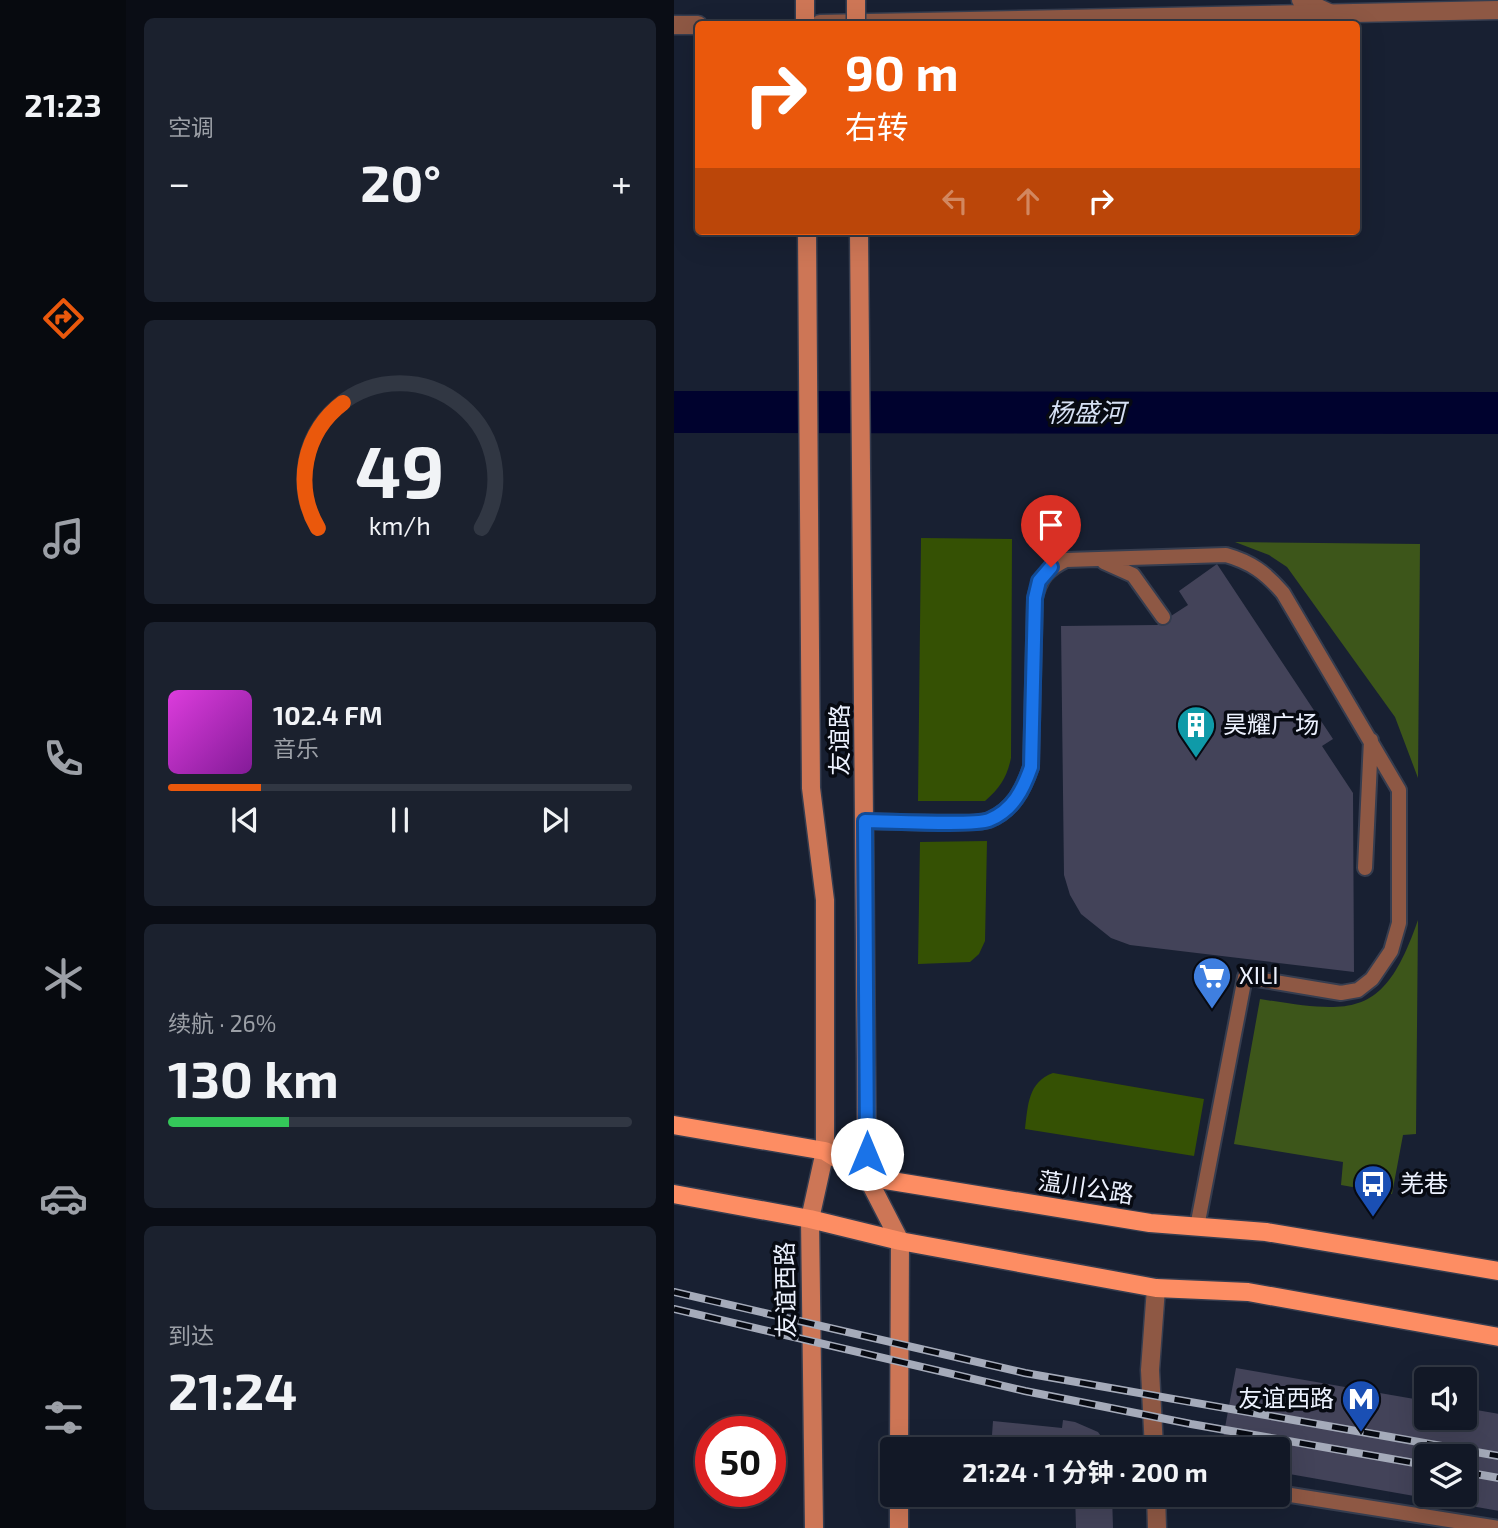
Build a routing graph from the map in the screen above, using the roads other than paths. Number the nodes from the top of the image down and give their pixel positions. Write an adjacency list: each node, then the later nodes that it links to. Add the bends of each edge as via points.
1 (805, 0): 6 (main road)
2 (856, 0): 7 (main road, bridge)
3 (1301, 0): 5 (street)
4 (1498, 10): 5 (street)
5 (1329, 13): 8 (street)
6 (805, 21)
7 (856, 21)
8 (959, 21)
9 (674, 25): 10 (street)
10 (695, 25)
11 (807, 235): 19 (main road, 友谊路, via 811,788 825,900)
12 (859, 235): 16 (main road, 友谊路)
13 (1092, 559): 14 (lane, via 1115,564 1133,575); 15 (lane, via 1226,555 1246,560 1266,573 1283,593); 16 (lane, via 1066,559 1039,581 1031,767 1023,790 1008,808 987,821)
14 (1163, 617)
15 (1371, 739): 17 (lane); 23 (lane, via 1398,790 1401,810 1398,923 1391,951 1372,979 1358,990 1341,993 1245,977)
16 (865, 821): 20 (main road, 友谊路)
17 (1365, 868)
18 (674, 1125): 19 (main road, 蕰川公路)
19 (826, 1151): 20 (main road, 蕰川公路); 22 (main road, 友谊路)
20 (867, 1177): 23 (main road, 蕰川公路); 24 (main road, 友谊路)
21 (674, 1194): 22 (main road)
22 (810, 1219): 24 (main road); 33 (main road, 友谊西路)
23 (1197, 1227): 25 (main road, 蕰川公路, via 1266,1232)
24 (900, 1241): 26 (main road); 28 (main road)
25 (1498, 1271)
26 (1156, 1288): 27 (main road, via 1248,1292); 29 (street, via 1150,1370)
27 (1498, 1337)
28 (899, 1437)
29 (1153, 1437)
30 (1290, 1495): 36 (lane)
31 (899, 1507): 34 (main road)
32 (1157, 1507): 35 (street)
33 (814, 1528)
34 (899, 1528)
35 (1158, 1528)
36 (1498, 1528)

